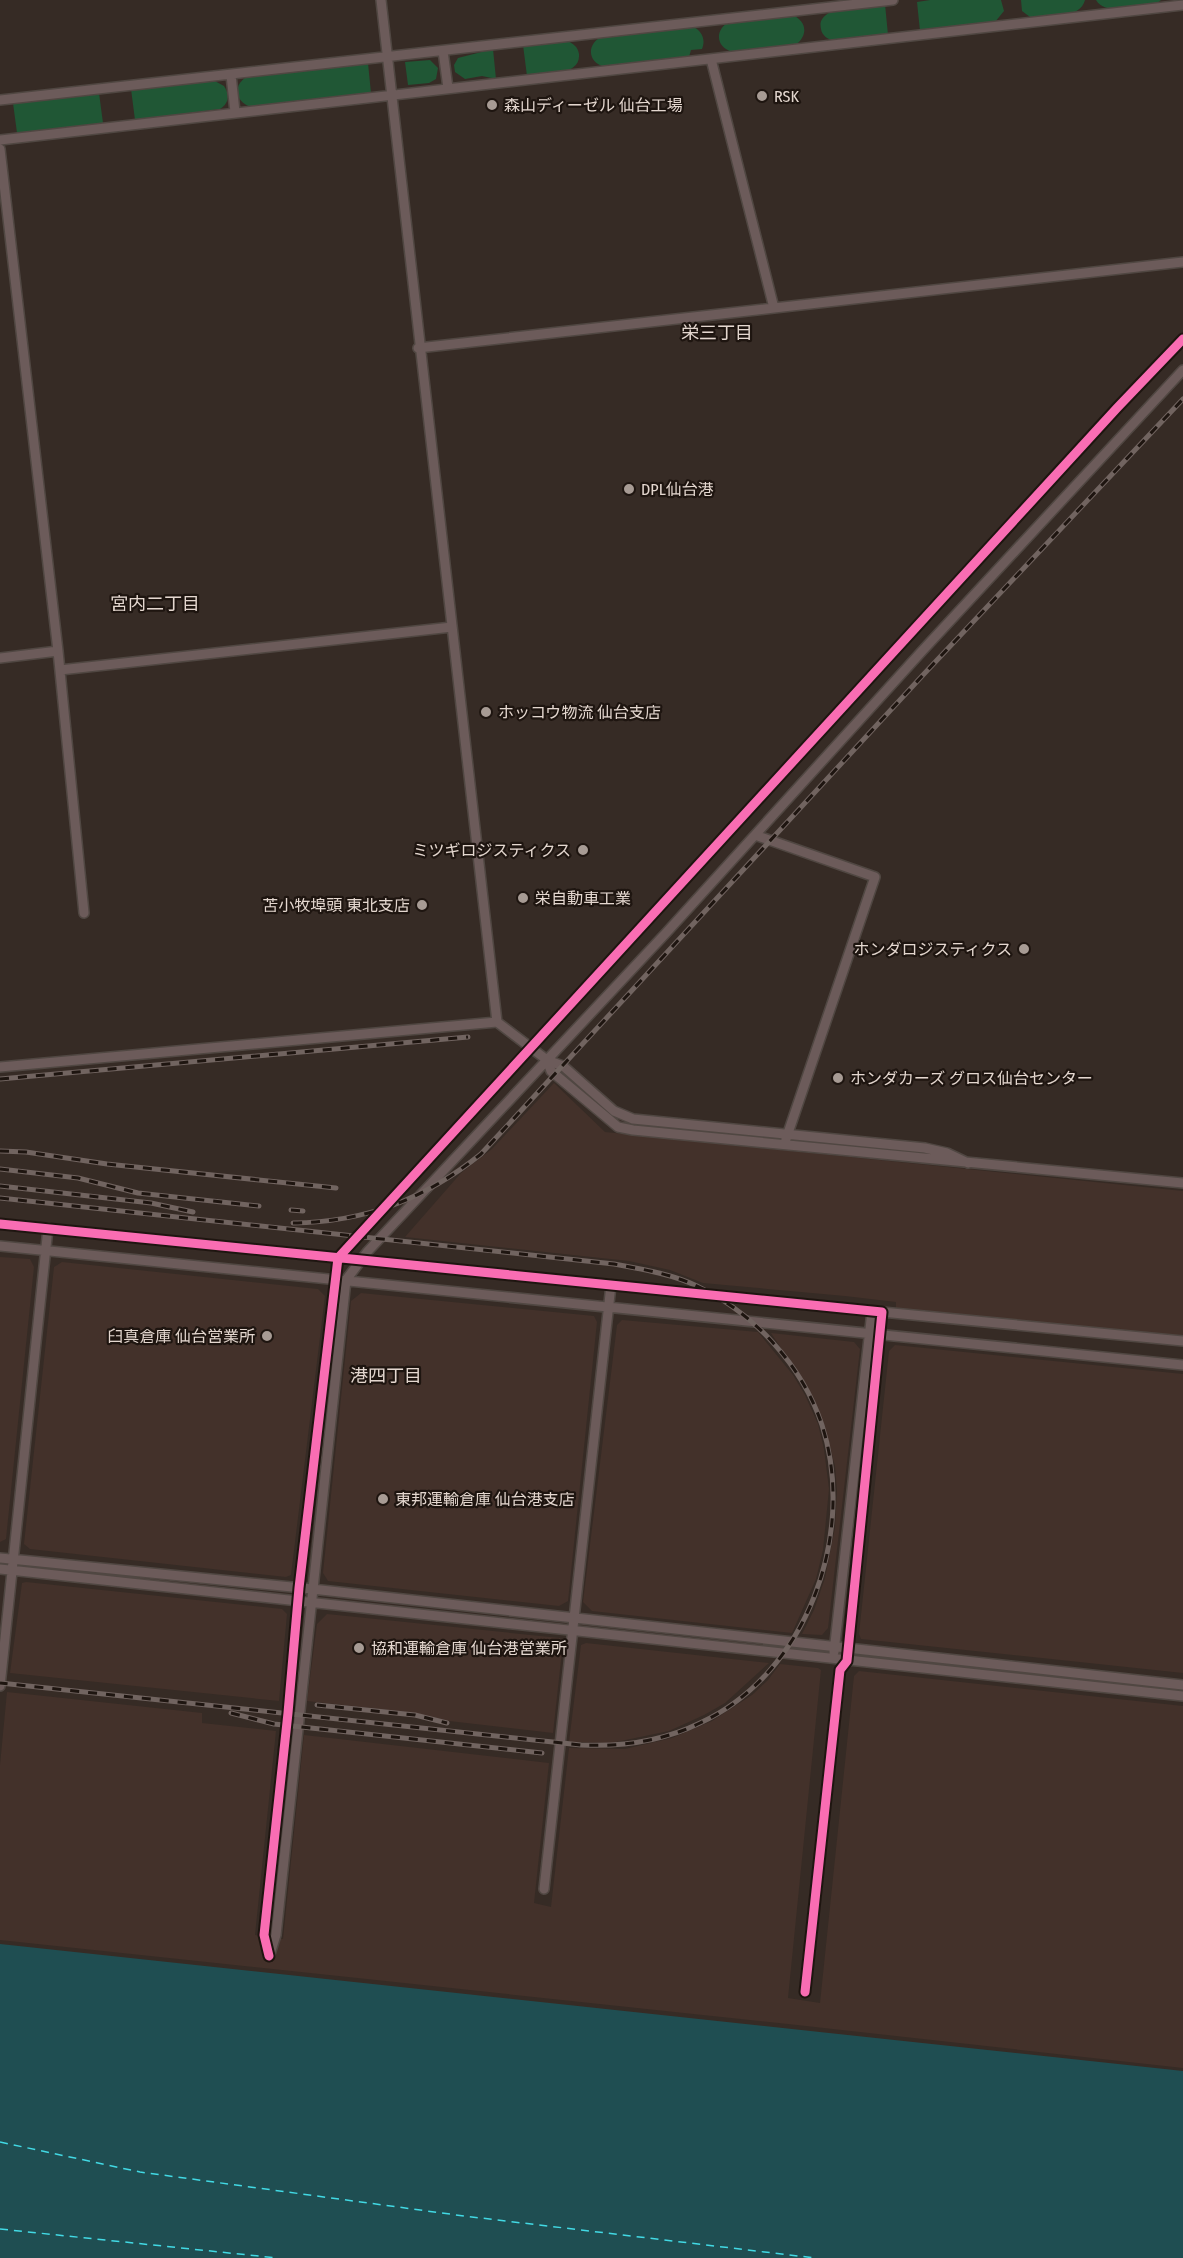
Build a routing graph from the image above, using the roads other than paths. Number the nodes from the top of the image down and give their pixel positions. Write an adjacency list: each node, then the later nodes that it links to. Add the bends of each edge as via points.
1 (381, 0): 7 (street)
2 (792, 0): 5 (street)
3 (893, 0): 5 (street)
4 (1183, 5): 8 (street)
5 (791, 12): 6 (street)
6 (443, 51): 7 (street); 10 (street)
7 (387, 58): 9 (street); 11 (street)
8 (711, 59): 10 (street); 17 (street)
9 (231, 75): 12 (street); 13 (street)
10 (448, 88): 11 (street)
11 (391, 94): 13 (street); 19 (street)
12 (0, 100)
13 (235, 112): 14 (street)
14 (0, 140)
15 (0, 149): 24 (street)
16 (1183, 262): 17 (street)
17 (774, 308): 19 (street)
18 (1183, 339): 22 (street)
19 (418, 348): 21 (street)
20 (1183, 370): 23 (street)
21 (452, 627): 26 (street); 29 (street)
22 (909, 637): 23 (street); 30 (street)
23 (923, 650): 27 (street)
24 (58, 651): 25 (street); 26 (street)
25 (0, 658)
26 (60, 670): 28 (street)
27 (755, 835): 31 (street); 33 (street, via 875,877)
28 (84, 913)
29 (496, 1022): 30 (street); 32 (street)
30 (529, 1048): 31 (street); 39 (street)
31 (546, 1060): 33 (street, via 563,1066 623,1116); 40 (street)
32 (0, 1067)
33 (785, 1139): 34 (street, via 968,1163)
34 (1183, 1183)
35 (0, 1224): 36 (street)
36 (48, 1228): 38 (street); 39 (street)
37 (0, 1246): 38 (street)
38 (46, 1250): 41 (street); 52 (street)
39 (338, 1258): 40 (street); 41 (street)
40 (361, 1259): 42 (street); 43 (street)
41 (334, 1280): 42 (street); 55 (street)
42 (346, 1280): 44 (street); 56 (street)
43 (611, 1285): 44 (street); 45 (street)
44 (609, 1306): 47 (street); 59 (street)
45 (872, 1311): 46 (street); 47 (street)
46 (882, 1312): 48 (street); 49 (street)
47 (869, 1332): 48 (street); 61 (street)
48 (880, 1334): 50 (street); 62 (street)
49 (1183, 1341)
50 (1183, 1365)
51 (0, 1558): 52 (street)
52 (13, 1559): 54 (street); 55 (street)
53 (0, 1569): 54 (street)
54 (12, 1570): 57 (street); 67 (street)
55 (299, 1588): 56 (street); 57 (street)
56 (312, 1589): 58 (street); 59 (street)
57 (298, 1601): 58 (street); 58 (street, via 264,1935 269,1956 276,1935)
58 (311, 1602): 60 (street)
59 (573, 1619): 60 (street); 61 (street)
60 (572, 1630): 63 (street); 69 (street)
61 (835, 1647): 62 (street); 63 (street)
62 (848, 1649): 64 (street); 66 (street)
63 (834, 1659): 64 (street); 65 (street)
64 (847, 1661): 65 (street); 68 (street)
65 (840, 1670): 70 (street)
66 (1183, 1685)
67 (0, 1686)
68 (1183, 1696)
69 (544, 1889)
70 (805, 1992)

